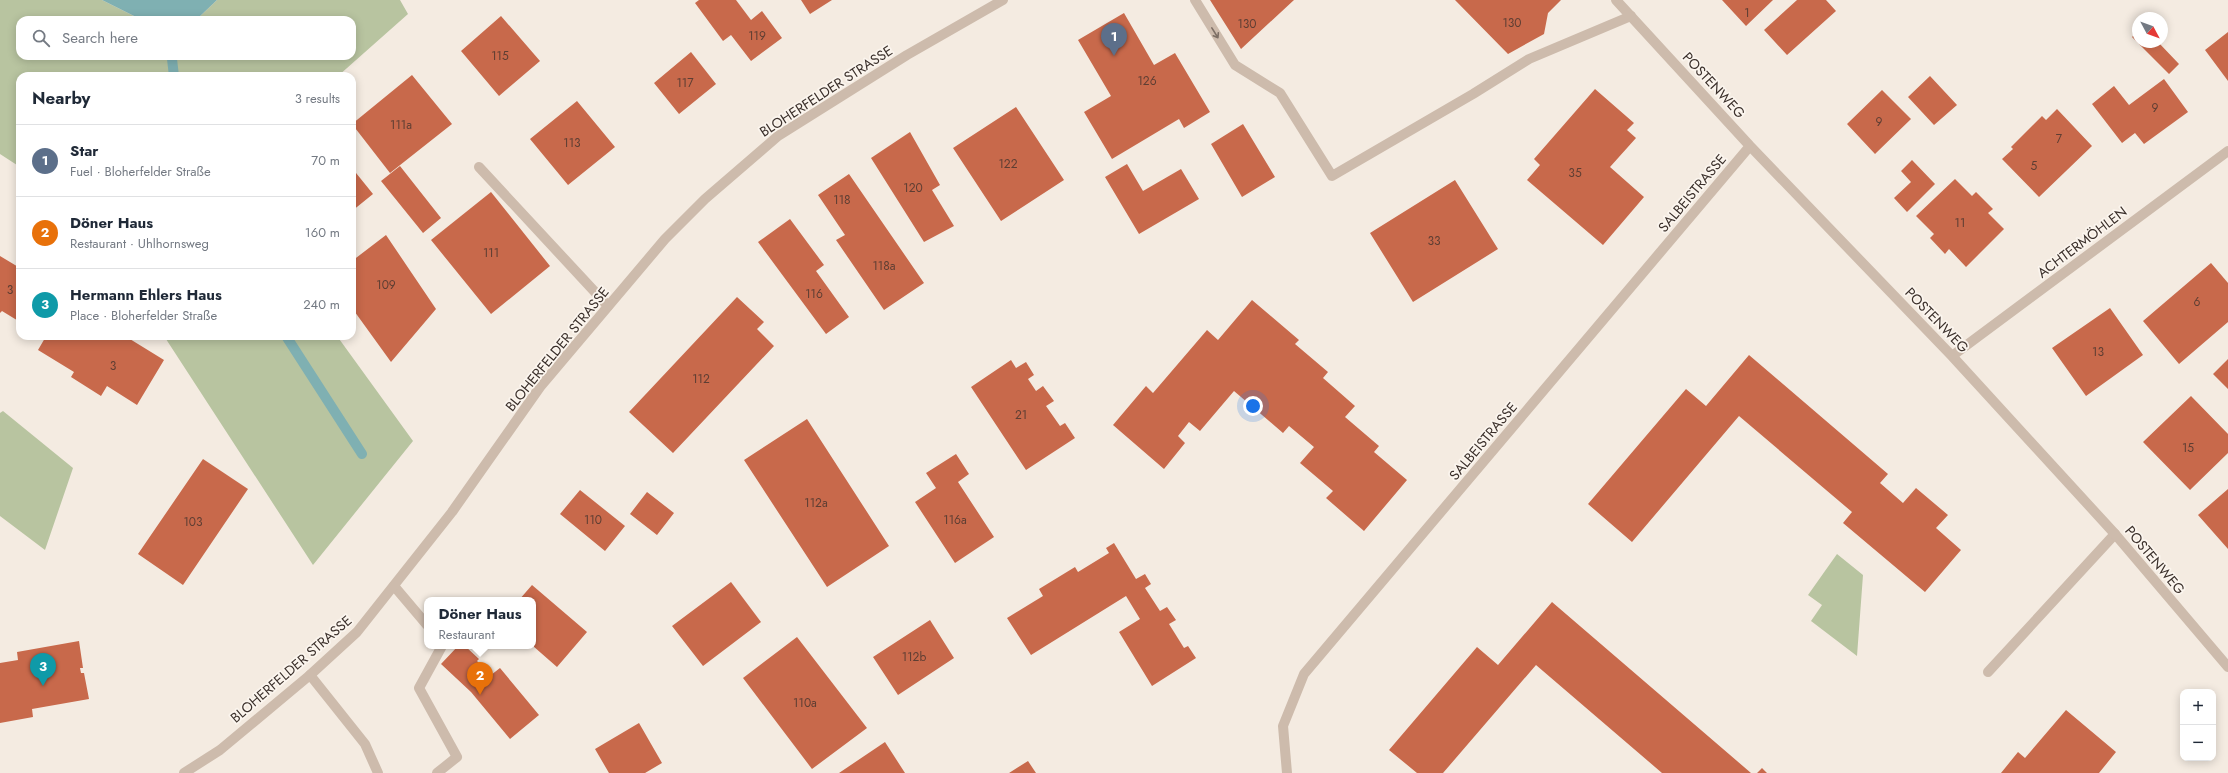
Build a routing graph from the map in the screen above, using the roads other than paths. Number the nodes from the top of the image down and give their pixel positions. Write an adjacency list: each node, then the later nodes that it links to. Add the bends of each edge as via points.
1 (1002, 0): 8 (street, BLOHERFELDER STRASSE, via 907,54 778,136 705,199 665,239)
2 (1195, 0): 4 (street, one-way to 4, via 1235,65 1280,93 1332,176 1529,59)
3 (1616, 0): 4 (street, POSTENWEG)
4 (1631, 16): 5 (street, POSTENWEG)
5 (1750, 146): 9 (street, POSTENWEG); 20 (street, SALBEISTRASSE, via 1304,674 1283,726)
6 (2228, 151): 9 (street, ACHTERMÖHLEN)
7 (479, 168): 8 (street)
8 (608, 306): 11 (street, BLOHERFELDER STRASSE, via 540,387 452,512)
9 (1952, 356): 10 (street, POSTENWEG)
10 (2115, 534): 14 (street, POSTENWEG); 15 (street)
11 (394, 586): 12 (street); 16 (street, BLOHERFELDER STRASSE, via 357,632)
12 (424, 621)
13 (440, 649): 19 (street, via 419,688 457,757)
14 (2228, 667)
15 (1988, 672)
16 (310, 675): 17 (street, BLOHERFELDER STRASSE, via 220,750); 18 (street, via 365,744)
17 (184, 773)
18 (378, 773)
19 (437, 773)
20 (1287, 773)

